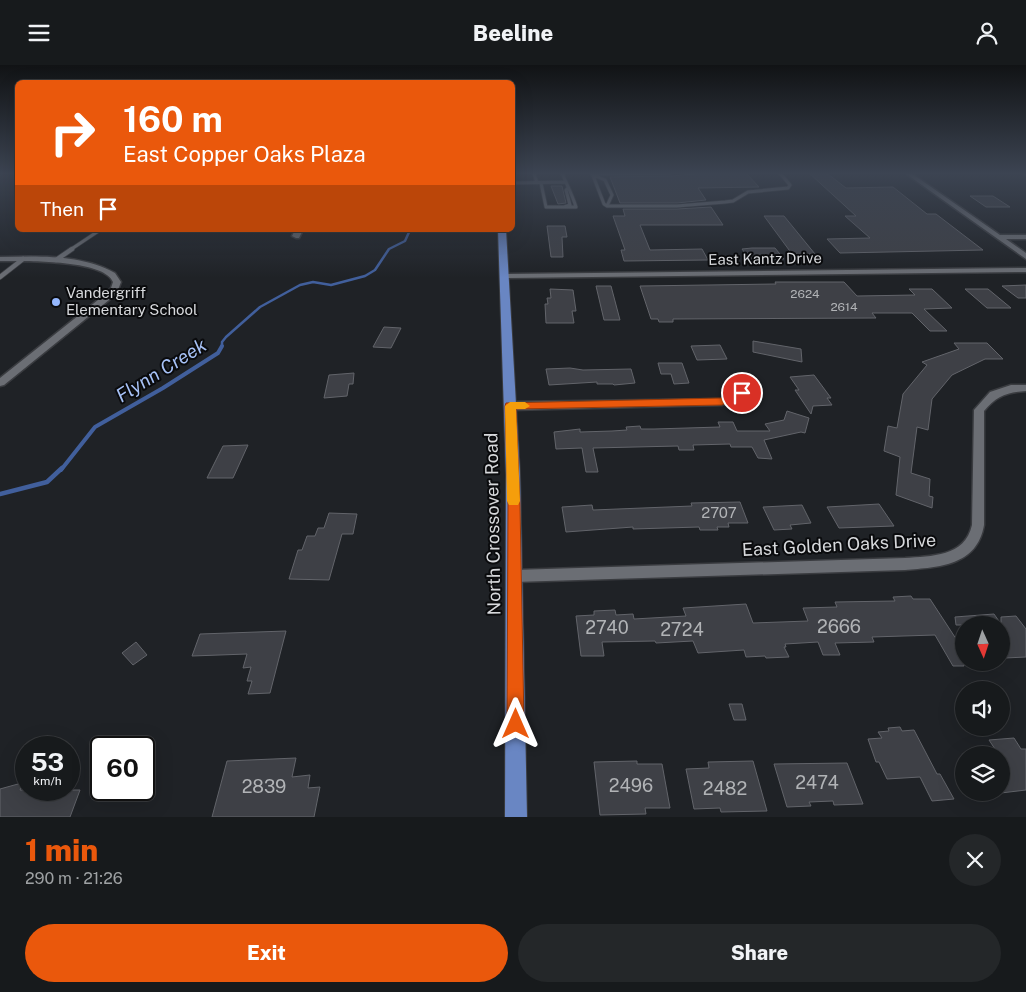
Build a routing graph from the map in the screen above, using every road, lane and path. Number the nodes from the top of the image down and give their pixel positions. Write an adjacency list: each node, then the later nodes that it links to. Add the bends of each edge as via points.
1 (957, 208): 4 (street)
2 (97, 232): 9 (lane)
3 (502, 232): 11 (main road, North Crossover Road)
4 (998, 237): 5 (street); 6 (street)
5 (1026, 237)
6 (1026, 257)
7 (0, 259): 8 (street)
8 (22, 259): 9 (street); 12 (lane)
9 (56, 260): 13 (street, via 110,272 116,278 115,288)
10 (1026, 270): 11 (street, East Kantz Drive)
11 (505, 276): 16 (main road, North Crossover Road)
12 (0, 277)
13 (0, 383)
14 (1026, 388): 17 (street, East Golden Oaks Drive, via 1005,388 988,398 979,410 978,525 973,541 959,554 934,562 905,564)
15 (742, 393): 16 (street, via 722,401)
16 (510, 406): 17 (main road, North Crossover Road)
17 (514, 576): 18 (main road, North Crossover Road)
18 (516, 817)

